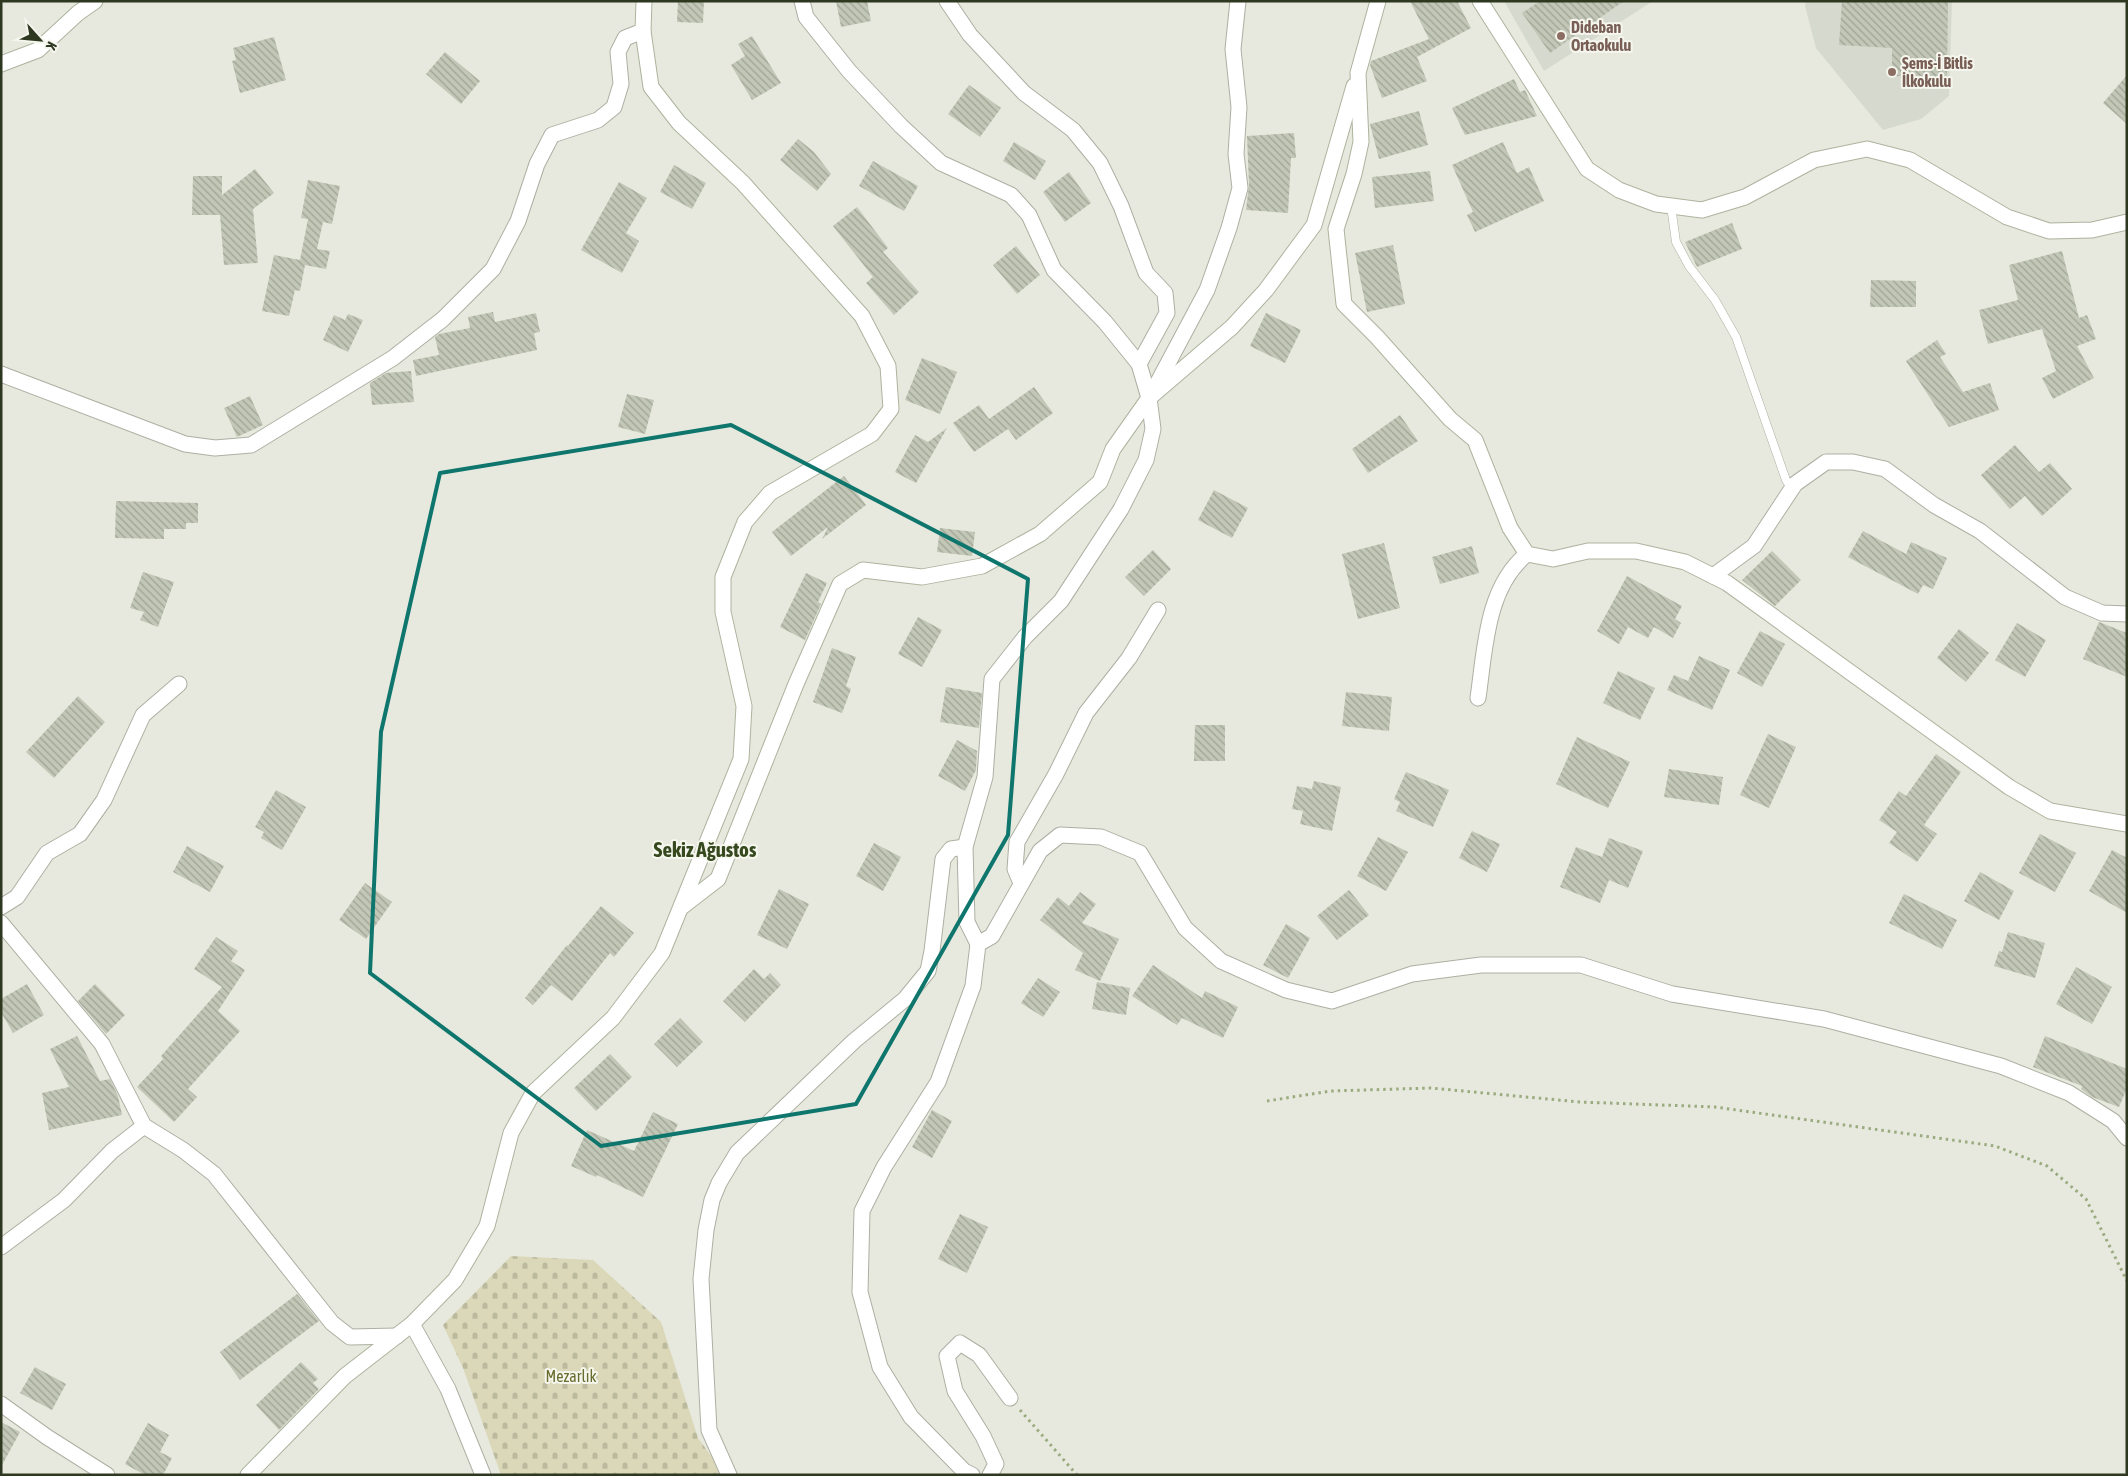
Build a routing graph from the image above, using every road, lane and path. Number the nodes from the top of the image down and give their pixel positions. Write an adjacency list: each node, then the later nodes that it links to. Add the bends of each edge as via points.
1 (95, 1): 9 (street, via 38,50)
2 (644, 1): 8 (street)
3 (802, 1): 13 (street, via 806,17 849,71 941,163 1011,195 1030,215 1054,270 1105,322)
4 (947, 1): 13 (street, via 970,35 1024,93 1073,130 1100,162 1121,206 1146,273 1165,293 1167,313)
5 (1238, 1): 15 (street, via 1233,49 1240,107 1236,154 1240,188 1207,290)
6 (1378, 1): 10 (street)
7 (1480, 1): 11 (street, via 1586,169 1619,190)
8 (643, 31): 14 (street, via 625,38 618,52 621,84 614,107 598,120 552,135 537,164 518,221 493,269 444,319 393,358 251,445 215,448 186,444); 27 (street, via 651,87 679,123 743,183 862,316 888,366 891,409 872,434 770,493 745,522 723,576 723,612 744,706 741,760)
9 (1, 64)
10 (1358, 73): 15 (street, via 1314,225 1266,290 1232,327); 17 (street, via 1361,142 1336,229 1344,304 1450,419 1475,440 1510,528)
11 (1670, 206): 12 (street, via 1702,210 1745,197 1814,160 1867,149 1910,160 2007,217 2049,231 2092,230); 16 (lane, via 1676,242 1736,337 1786,480)
12 (2127, 222)
13 (1139, 364): 15 (street)
14 (1, 374)
15 (1149, 398): 24 (street, via 1153,429 1146,460 1121,509 1061,601 1025,637 992,679 985,777); 27 (street, via 1113,449 1100,482 1040,534 982,566 922,577 863,570 840,584 718,879)
16 (1792, 489): 18 (street, via 1754,546); 20 (street, via 1826,462 1853,462 1885,469 1934,505 1980,531 2065,596 2102,613)
17 (1527, 554): 18 (street, via 1553,559 1588,551 1636,551 1685,562); 22 (street, via 1515,564 1500,588 1487,635)
18 (1713, 576): 23 (street, via 2009,787 2050,811)
19 (1158, 610): 25 (street, via 1129,658 1086,714 1017,842 1015,869)
20 (2127, 614)
21 (179, 684): 26 (street, via 143,715 104,800 80,834 47,853 16,897)
22 (1478, 698)
23 (2127, 824)
24 (965, 847): 29 (street, via 967,922); 42 (street, via 951,849 943,859 928,970 905,999 854,1041 737,1153 712,1200 701,1279 709,1420 716,1449)
25 (1022, 883): 29 (street, via 992,936); 32 (street, via 1040,851 1060,835 1101,837 1140,853 1185,928 1221,961 1286,990 1332,1001 1412,974 1481,965 1581,964 1672,994 1824,1019 2001,1066 2069,1093 2113,1120)
26 (1, 907)
27 (681, 908): 35 (street, via 662,953 613,1018 533,1093 511,1133 487,1226 455,1280)
28 (1, 923): 31 (street, via 102,1044)
29 (978, 944): 43 (street, via 973,986 938,1082 884,1167 862,1211 860,1292 880,1367 911,1417 964,1471)
30 (1267, 1101): 34 (path, via 1331,1091 1431,1088 1580,1102 1714,1107 1995,1146 2047,1166 2086,1199)
31 (144, 1126): 33 (street, via 112,1151 64,1200); 36 (street, via 214,1174 332,1323 350,1337)
32 (2127, 1138)
33 (1, 1247)
34 (2127, 1281)
35 (412, 1324): 36 (street); 41 (street, via 448,1389)
36 (397, 1336): 40 (street, via 344,1376)
37 (1010, 1398): 44 (street, via 978,1355 960,1343 948,1356 955,1391 996,1464); 45 (path)
38 (1, 1404): 39 (street)
39 (107, 1475)
40 (248, 1475)
41 (483, 1475)
42 (729, 1475)
43 (972, 1475)
44 (990, 1475)
45 (1077, 1475)

